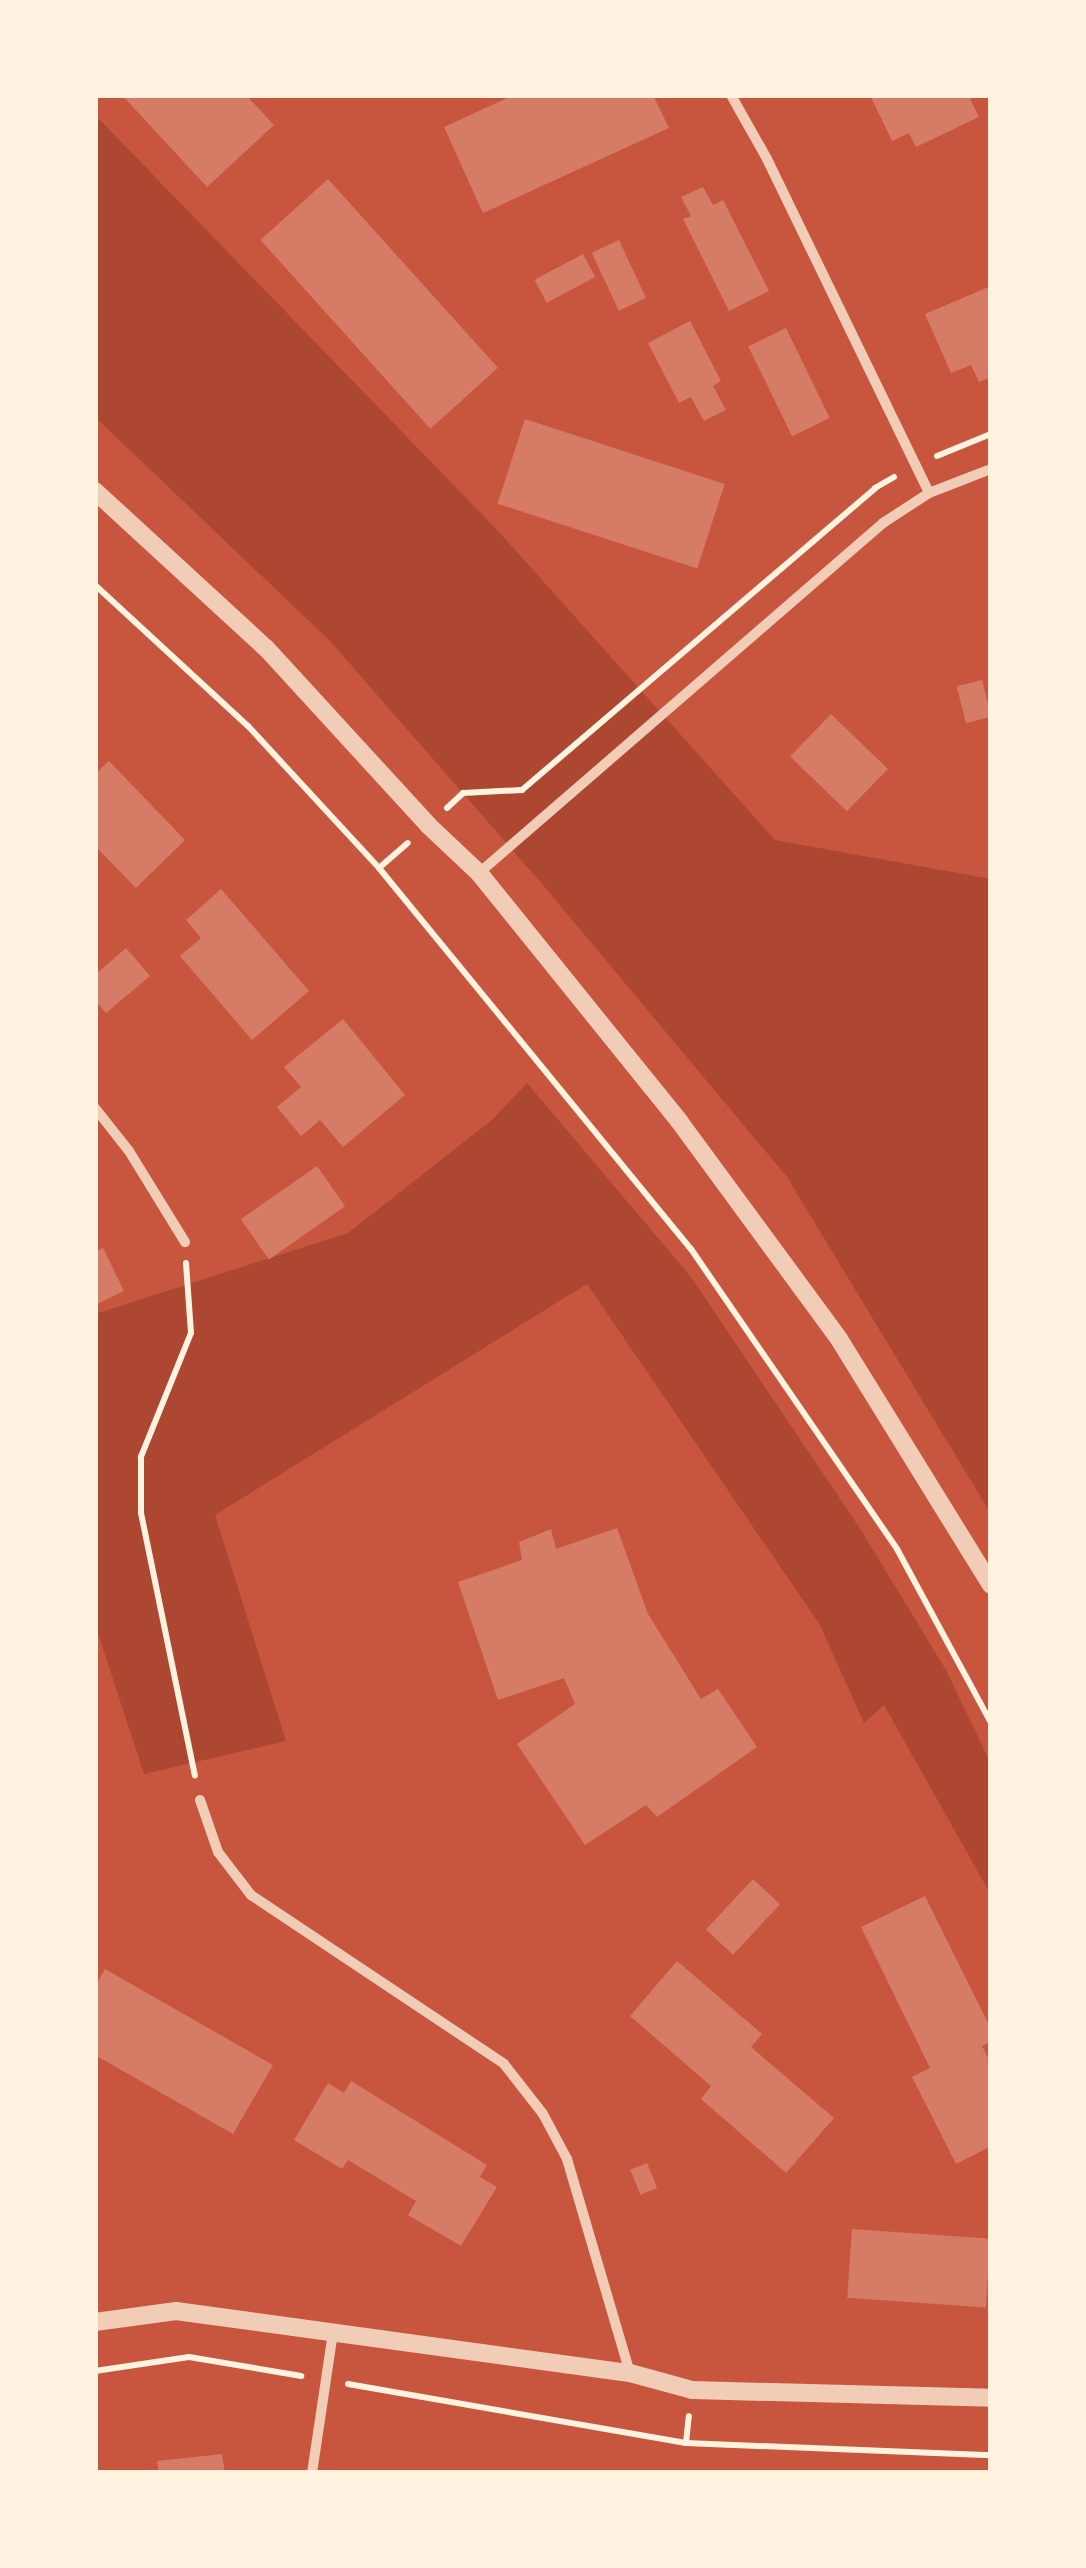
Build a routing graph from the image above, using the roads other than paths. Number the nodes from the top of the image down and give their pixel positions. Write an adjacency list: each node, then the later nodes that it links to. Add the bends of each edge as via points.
1 (730, 95): 4 (street, via 768,159)
2 (991, 469): 4 (street)
3 (95, 491): 5 (street, via 266,648)
4 (930, 494): 5 (street, via 883,523)
5 (479, 873): 8 (street, via 679,1121 839,1339)
6 (95, 1108): 7 (street)
7 (184, 1242)
8 (991, 1585)
9 (200, 1800): 12 (street, via 218,1852 250,1895 504,2064 543,2114 566,2159)
10 (95, 2322): 11 (street, via 176,2311)
11 (334, 2331): 12 (street); 14 (street)
12 (630, 2374): 13 (street, via 692,2390)
13 (991, 2398)
14 (312, 2473)

